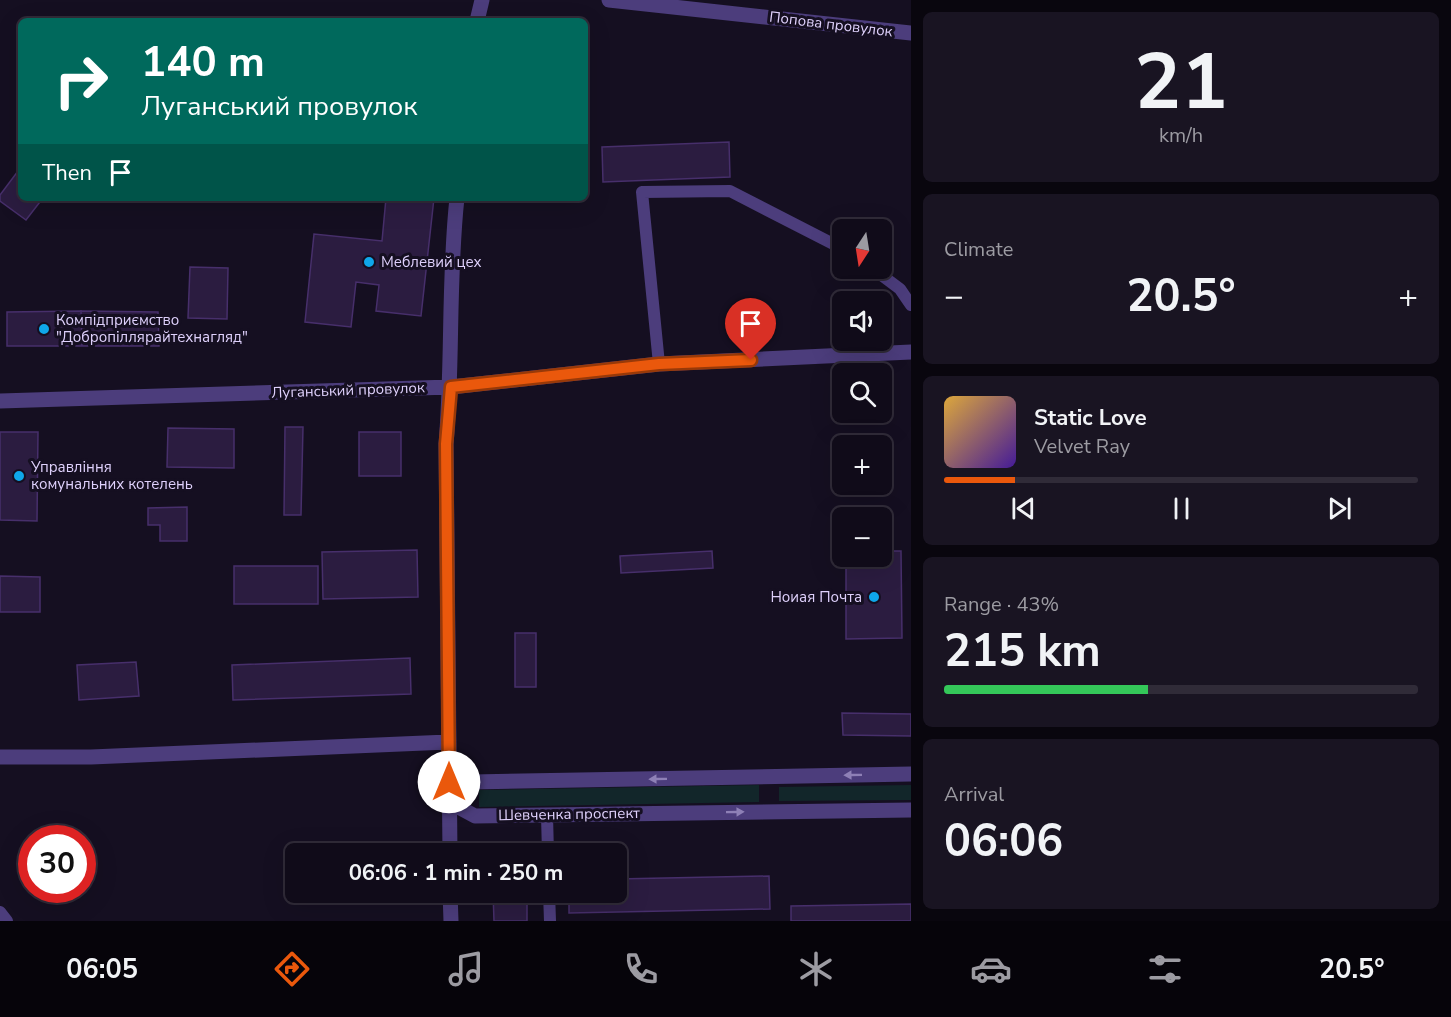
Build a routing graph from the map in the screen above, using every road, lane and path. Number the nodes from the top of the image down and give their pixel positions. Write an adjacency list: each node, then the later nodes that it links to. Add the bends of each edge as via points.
1 (482, 0): 3 (street)
2 (609, 0): 4 (street, Попова провулок)
3 (478, 18)
4 (911, 33)
5 (457, 201): 11 (street, via 451,248)
6 (832, 243): 10 (lane, via 730,190 642,192)
7 (887, 279): 8 (lane)
8 (911, 305)
9 (911, 352): 10 (street, Луганський провулок)
10 (659, 364): 11 (street, Луганський провулок)
11 (451, 387): 12 (street, Луганський провулок); 13 (street, via 446,444)
12 (0, 401)
13 (448, 742): 14 (street, via 91,758); 16 (street)
14 (0, 757)
15 (911, 774): 16 (street, one-way to 16, via 472,782)
16 (449, 802): 18 (street, Шевченка проспект, via 475,816); 19 (street)
17 (911, 810): 18 (street, Шевченка проспект, one-way to 17)
18 (547, 815): 20 (lane)
19 (450, 843)
20 (548, 843)
21 (450, 903): 25 (street)
22 (549, 903): 26 (lane)
23 (0, 912): 24 (lane)
24 (7, 921)
25 (451, 921)
26 (550, 921)

